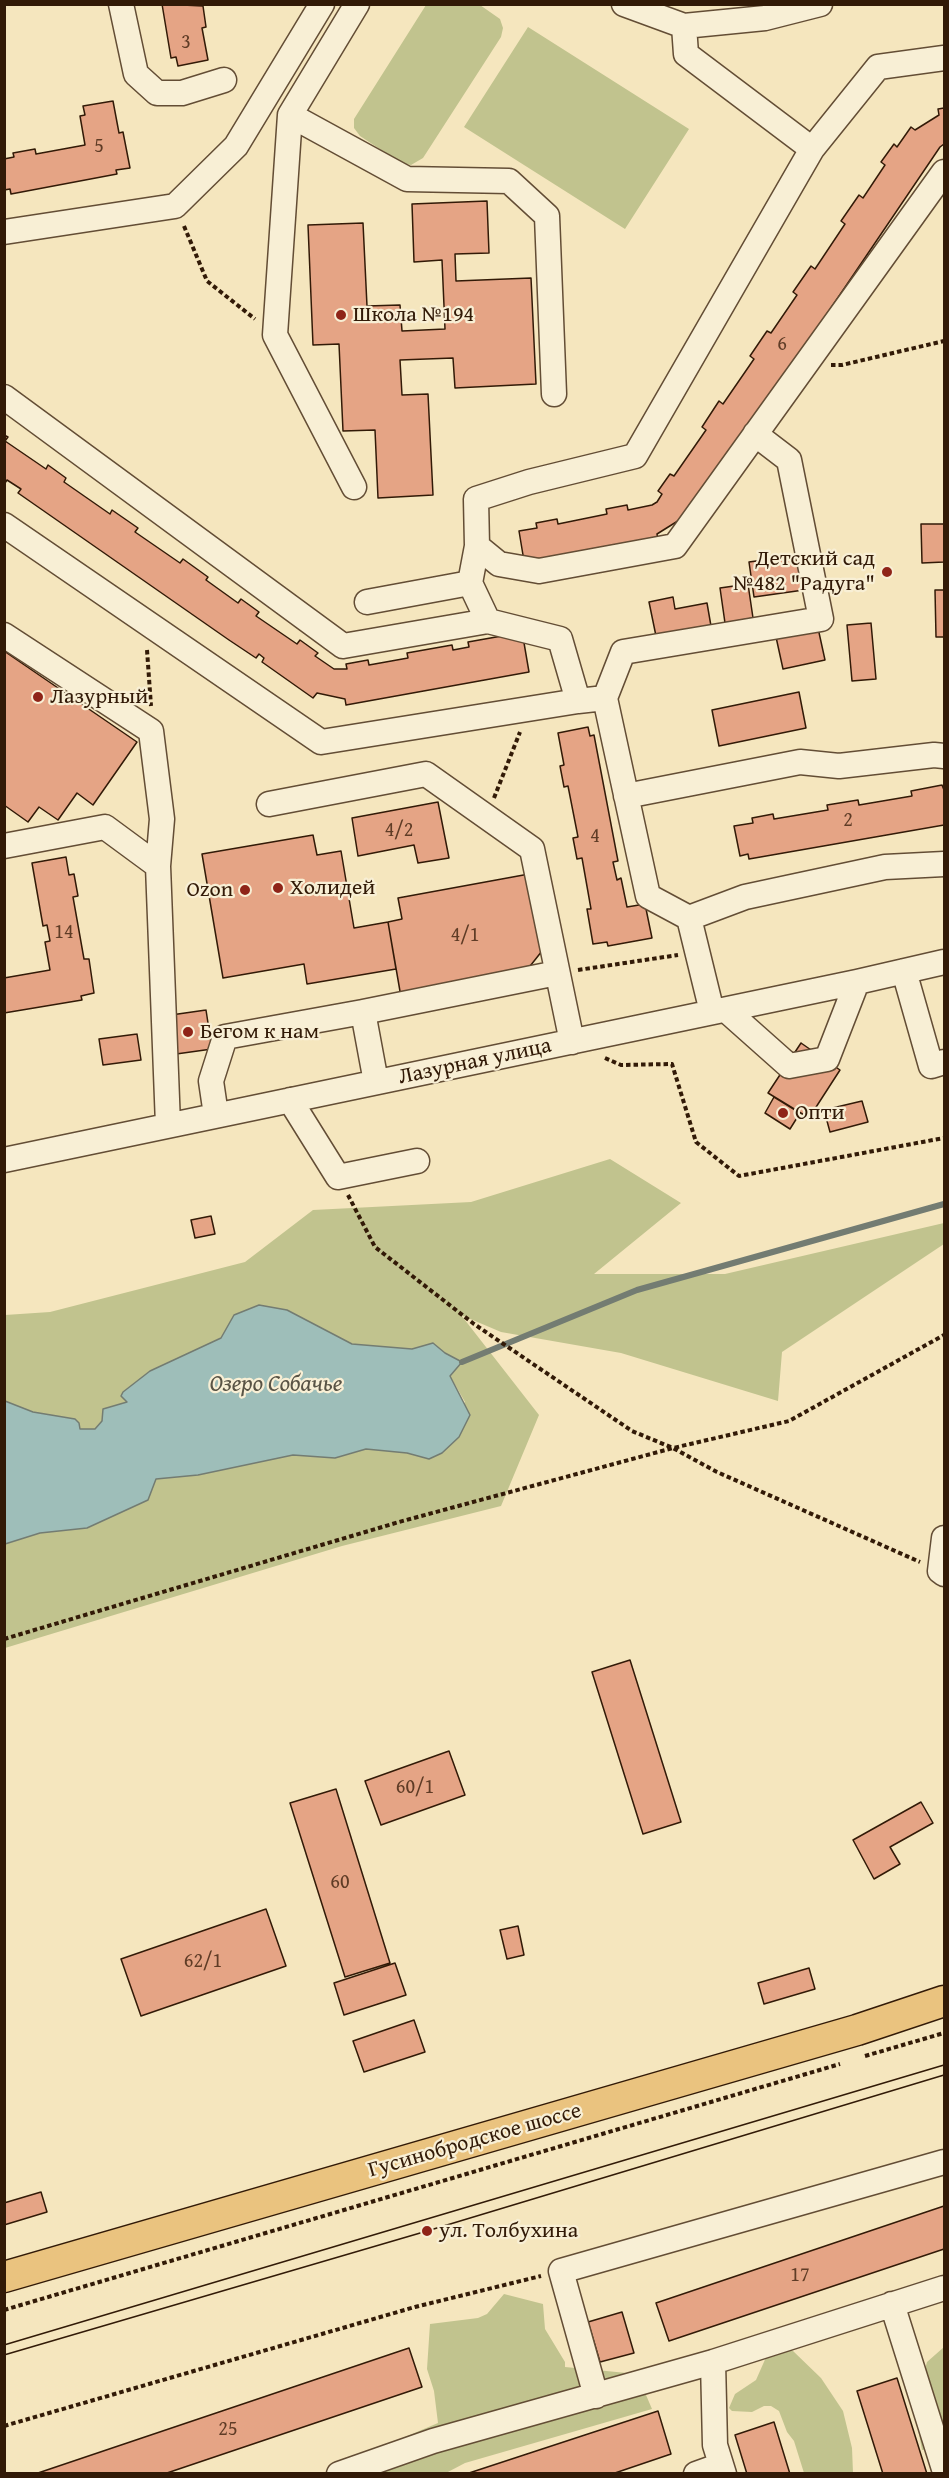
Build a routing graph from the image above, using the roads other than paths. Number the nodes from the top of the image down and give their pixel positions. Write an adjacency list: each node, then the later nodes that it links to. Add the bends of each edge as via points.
1 (122, 4): 8 (street, via 136,74 157,93 182,93)
2 (322, 4): 12 (street, via 236,146 175,206)
3 (357, 4): 9 (street)
4 (624, 4): 6 (street)
5 (820, 4): 6 (street, via 765,18)
6 (684, 26): 10 (street, via 686,54)
7 (945, 58): 10 (street, via 878,67)
8 (224, 80)
9 (291, 115): 13 (street, via 407,179 509,181 547,216); 16 (street, via 275,335)
10 (812, 149): 18 (street, via 635,456 476,499)
11 (945, 172): 15 (street)
12 (4, 232)
13 (554, 394)
14 (4, 397): 21 (street, via 343,646)
15 (755, 434): 18 (street, via 675,546 539,572 499,564); 23 (street, via 789,460 821,619 623,652)
16 (354, 487)
17 (4, 525): 24 (street, via 321,742)
18 (477, 546): 19 (street)
19 (470, 583): 20 (street); 21 (street)
20 (367, 602)
21 (488, 621): 24 (street, via 560,639)
22 (4, 636): 30 (street, via 151,730 162,819)
23 (605, 698): 24 (street); 26 (street)
24 (578, 701)
25 (945, 756): 26 (street, via 839,766 800,762)
26 (626, 796): 31 (street, via 648,896)
27 (269, 804): 34 (street, via 426,774 532,849)
28 (4, 846): 30 (street, via 105,826)
29 (945, 864): 31 (street, via 885,867 745,897)
30 (158, 867): 43 (street)
31 (689, 918): 36 (street, via 697,953)
32 (945, 962): 33 (street, Лазурная улица)
33 (904, 971): 35 (street, Лазурная улица); 39 (street, via 931,1066)
34 (557, 973): 37 (street); 38 (street)
35 (857, 982): 36 (street, Лазурная улица); 36 (street, via 827,1059 789,1066)
36 (719, 1011): 38 (street, Лазурная улица)
37 (363, 1012): 40 (street); 42 (street, via 225,1037 211,1081)
38 (572, 1042): 40 (street, Лазурная улица)
39 (945, 1062)
40 (376, 1082): 41 (street, Лазурная улица)
41 (290, 1100): 42 (street, Лазурная улица); 45 (street, via 338,1177)
42 (216, 1115): 43 (street, Лазурная улица)
43 (168, 1125): 44 (street, Лазурная улица)
44 (4, 1160)
45 (417, 1161)
46 (945, 1538): 47 (street)
47 (942, 1572)
48 (945, 2001): 50 (main road, Гусинобродское шоссе, via 857,2030)
49 (945, 2162): 54 (street, via 561,2271)
50 (4, 2277)
51 (945, 2288): 52 (street)
52 (892, 2304): 53 (street); 56 (street)
53 (713, 2362): 54 (street); 55 (street, via 715,2445)
54 (596, 2396): 57 (street, via 433,2441)
55 (722, 2469): 58 (street)
56 (945, 2469)
57 (339, 2474)
58 (696, 2474)

